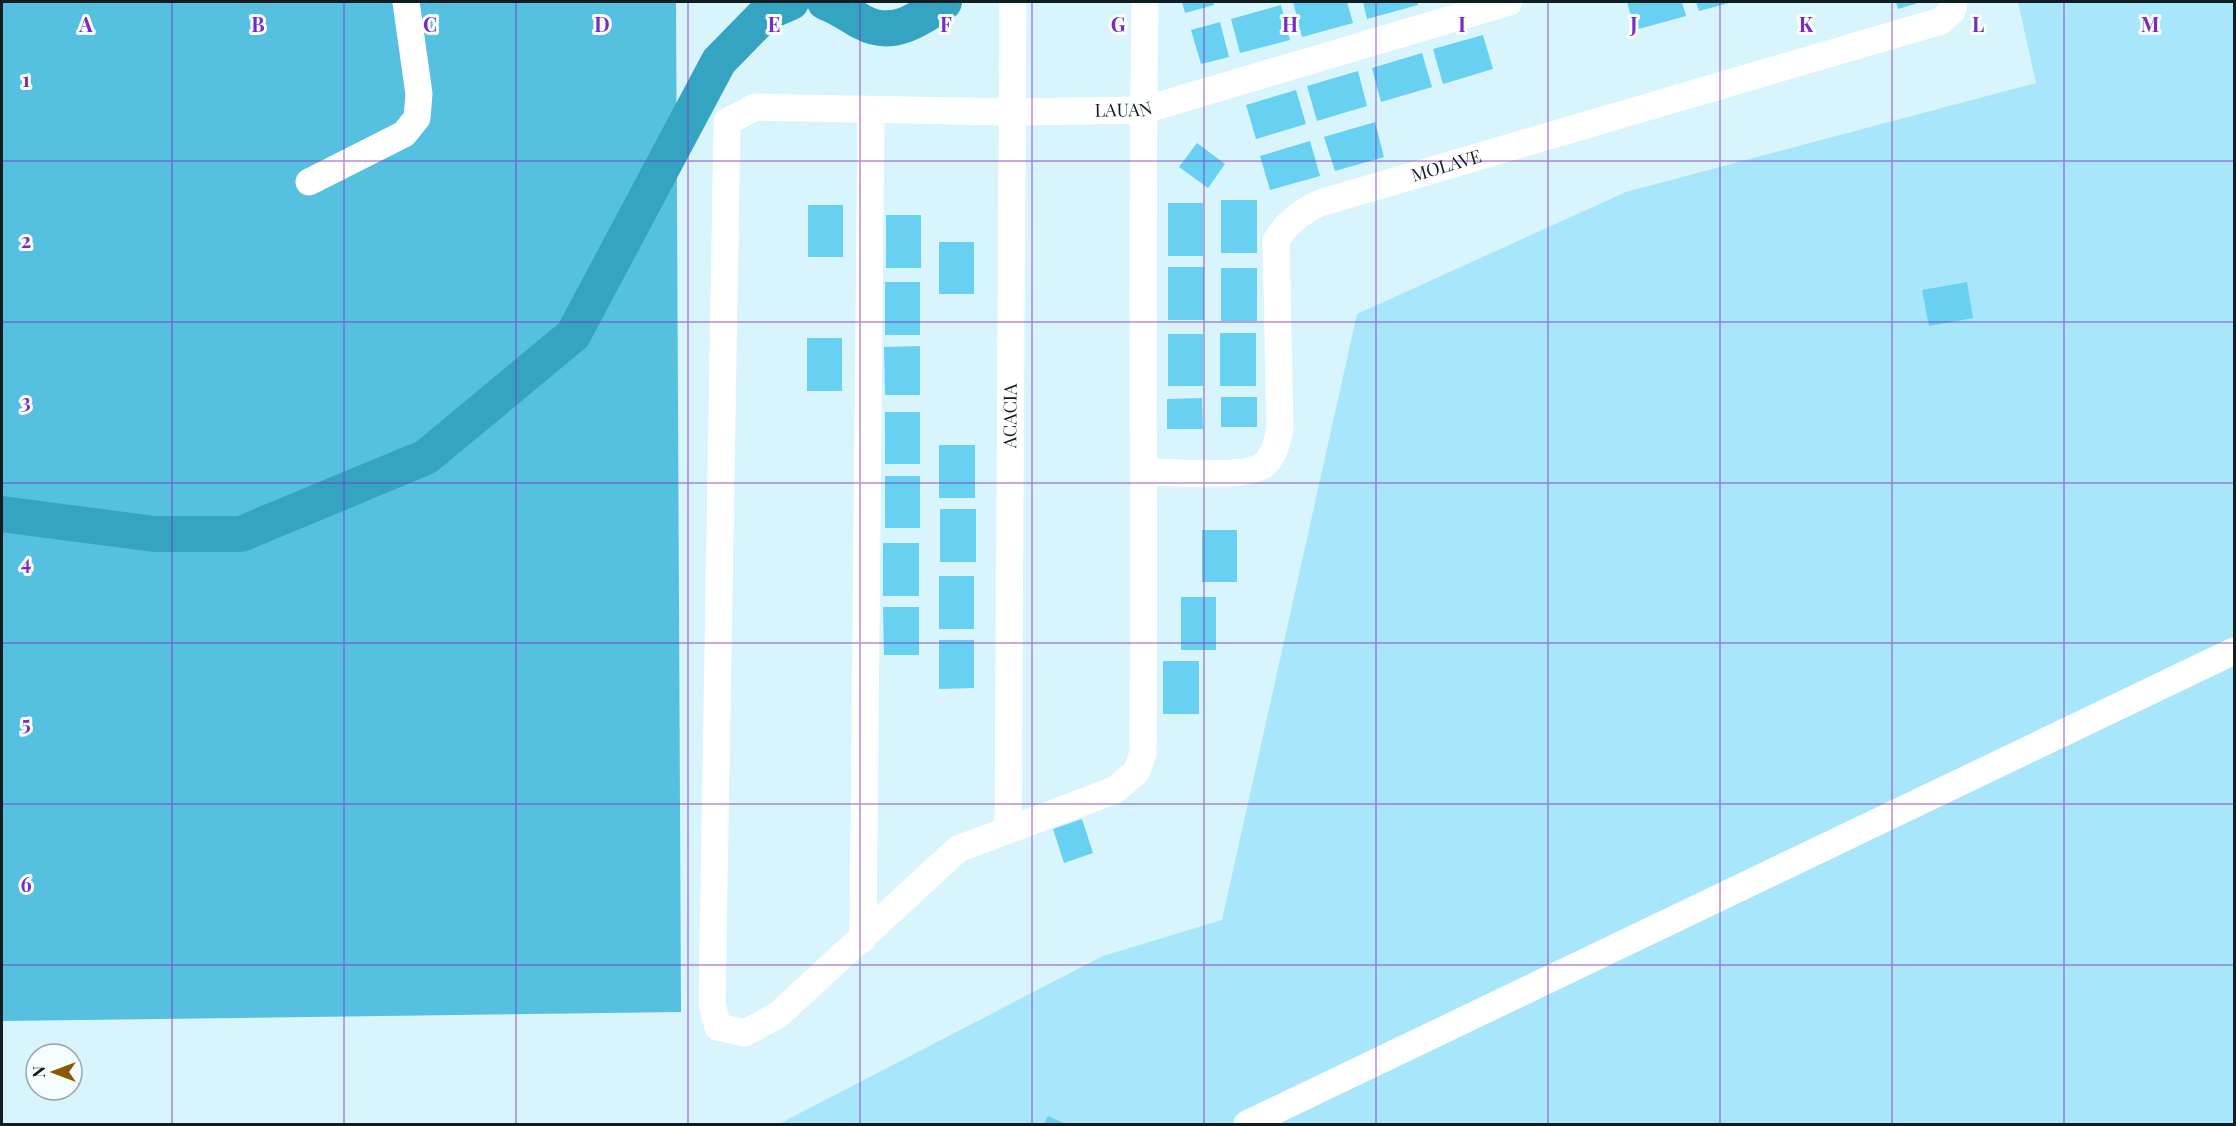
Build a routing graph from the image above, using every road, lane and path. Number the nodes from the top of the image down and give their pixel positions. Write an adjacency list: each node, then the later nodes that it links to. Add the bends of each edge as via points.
1 (406, 2): 9 (street, via 419,94 417,118 404,134)
2 (1012, 2): 8 (street, ACACIA)
3 (1145, 2): 6 (street)
4 (1509, 2): 6 (street, LAUAN)
5 (1954, 2): 10 (street, MOLAVE, via 1952,11 1941,21 1320,203 1302,212 1285,225 1276,241 1280,429 1275,450 1263,465 1244,472)
6 (1143, 110): 8 (street, LAUAN); 10 (street)
7 (871, 111): 8 (street, LAUAN); 13 (street); 13 (street, LAUAN, via 755,107 727,122 712,1004 718,1027 745,1033 778,1015)
8 (1011, 112): 12 (street, ACACIA)
9 (309, 182)
10 (1146, 472): 12 (street, via 1143,753 1137,771 1115,790)
11 (2235, 651): 14 (street)
12 (1008, 830): 13 (street, via 958,849)
13 (863, 939)
14 (1247, 1125)

